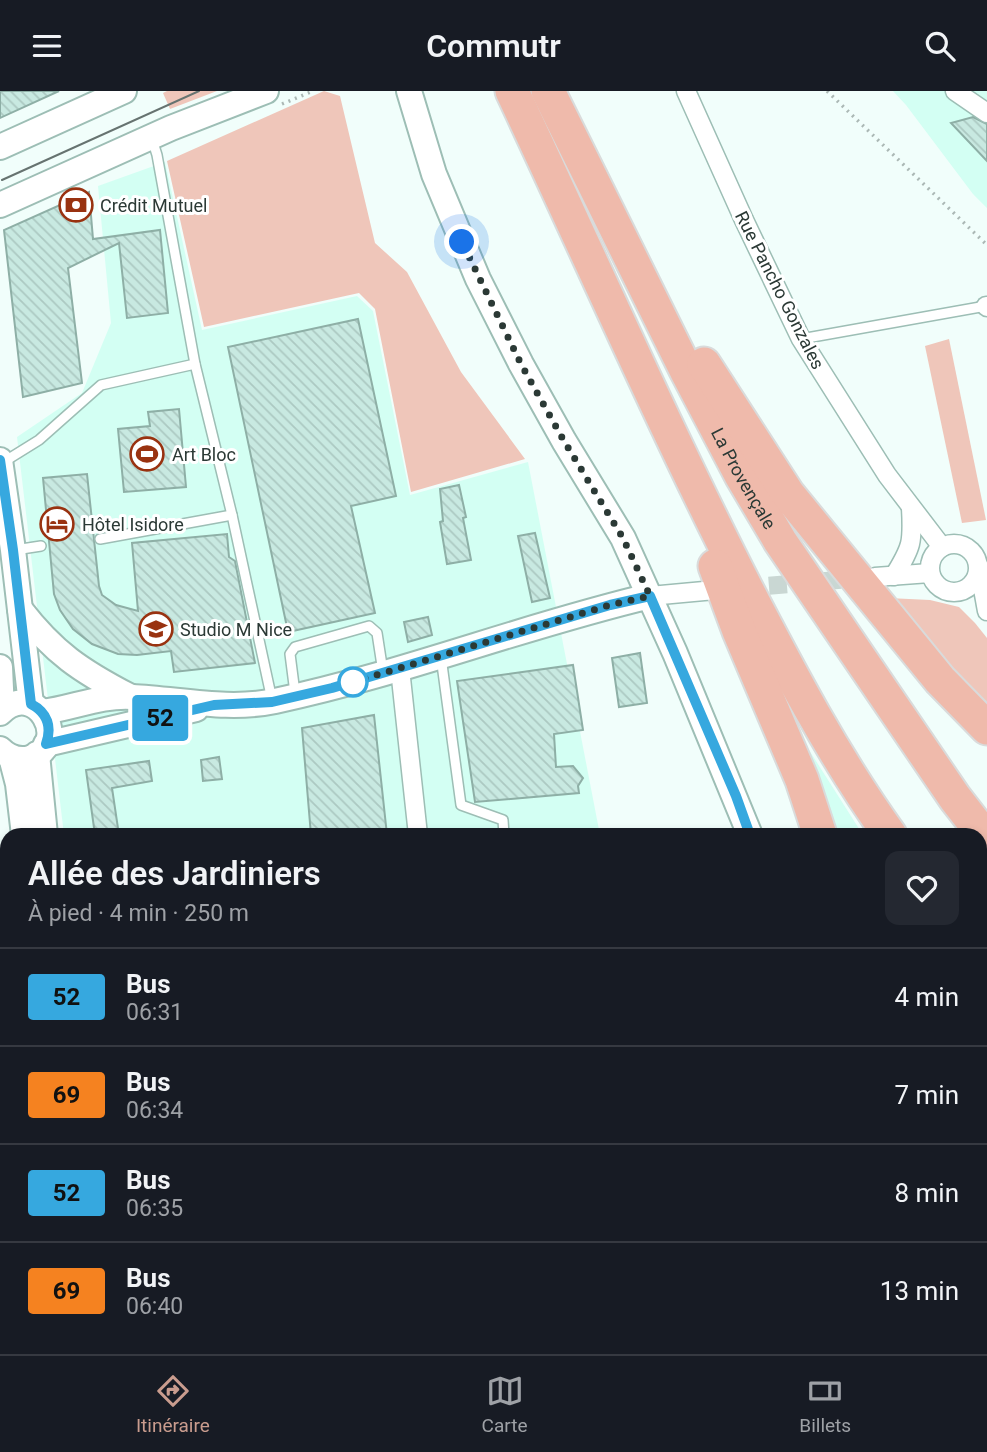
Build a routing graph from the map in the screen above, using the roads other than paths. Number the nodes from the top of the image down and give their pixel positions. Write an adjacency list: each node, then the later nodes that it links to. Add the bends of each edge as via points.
1 (124, 91): 10 (street)
2 (266, 91): 9 (street)
3 (409, 91): 30 (street, via 434,174 478,279 564,441 623,538)
4 (512, 91): 7 (highway, La Provençale)
5 (685, 91): 14 (street, Rue Pancho Gonzales)
6 (955, 91): 8 (street)
7 (544, 109): 12 (highway, La Provençale); 16 (highway, La Provençale)
8 (987, 113)
9 (152, 137): 11 (street); 15 (lane)
10 (0, 148)
11 (0, 205)
12 (636, 268): 41 (highway, via 788,494 940,680); 51 (highway, La Provençale, via 741,475 780,541)
13 (987, 306): 14 (lane)
14 (801, 339): 18 (street, Rue Pancho Gonzales)
15 (195, 364): 17 (lane, via 101,385 39,440); 19 (lane)
16 (658, 409): 49 (highway); 50 (highway, La Provençale, via 822,733)
17 (0, 462): 23 (street)
18 (911, 508): 22 (street, Rue Pancho Gonzales); 27 (street, via 910,550)
19 (232, 515): 20 (lane); 37 (lane)
20 (100, 539)
21 (41, 546): 23 (lane)
22 (942, 547): 24 (street, via 966,546); 25 (street, via 931,561)
23 (13, 550): 31 (street)
24 (979, 567): 29 (street, via 974,582); 32 (street)
25 (930, 573): 27 (street); 29 (street, via 939,587)
26 (875, 576): 27 (street)
27 (894, 576)
28 (715, 590): 30 (street)
29 (955, 592): 32 (street)
30 (650, 596): 33 (street); 48 (street)
31 (20, 609): 36 (street, via 44,639 76,667); 39 (street)
32 (986, 610)
33 (441, 656): 35 (street); 47 (lane, via 461,804 503,820)
34 (0, 667): 40 (street)
35 (392, 671): 37 (street); 37 (lane, via 377,633 369,627 295,647); 46 (street)
36 (130, 697): 38 (street); 39 (street)
37 (284, 699): 38 (street)
38 (214, 705): 42 (street)
39 (37, 708): 40 (street, via 20,702); 42 (street, via 50,733)
40 (1, 711)
41 (987, 728)
42 (42, 749): 43 (street, via 20,759); 45 (street)
43 (5, 753): 44 (street, via 18,783)
44 (23, 828)
45 (45, 828)
46 (417, 828)
47 (504, 828)
48 (747, 828)
49 (818, 828)
50 (885, 828)
51 (978, 828)

